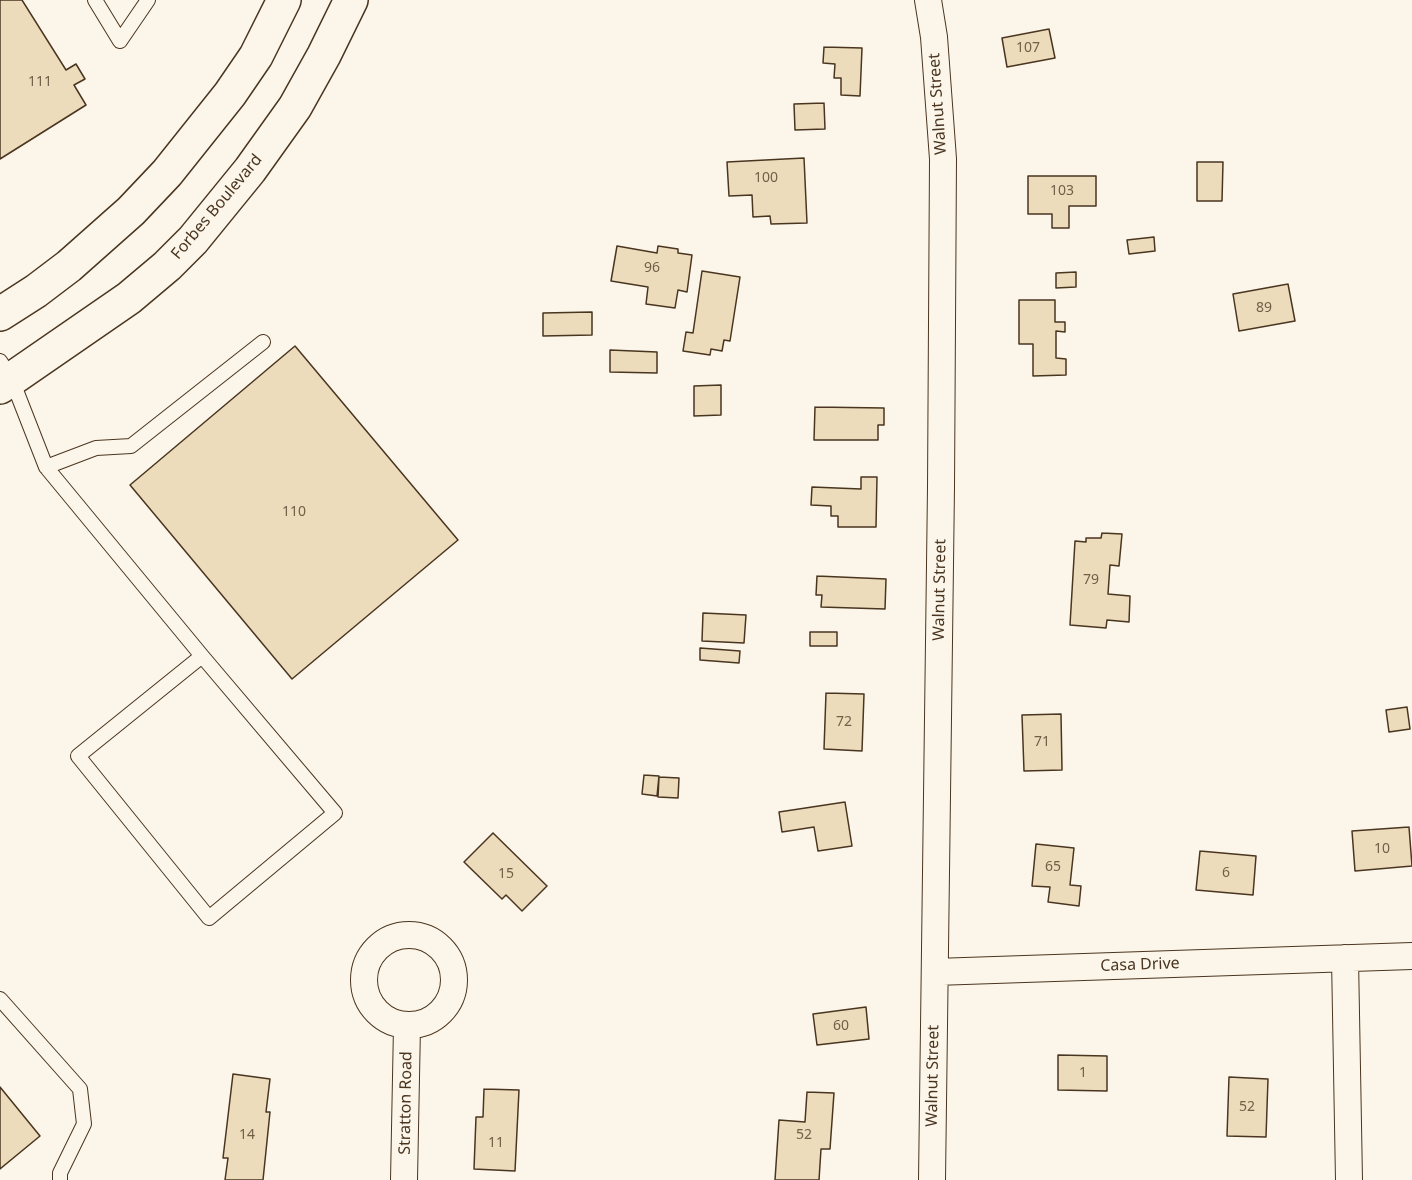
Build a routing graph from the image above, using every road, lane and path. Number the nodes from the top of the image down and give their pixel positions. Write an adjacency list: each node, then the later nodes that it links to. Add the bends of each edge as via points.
1 (95, 0): 2 (lane, via 120,41)
2 (148, 0)
3 (284, 0): 6 (street, via 256,56 167,173 69,266)
4 (351, 0): 8 (street, Forbes Boulevard, via 295,107 193,240 129,298)
5 (928, 0): 13 (street, Walnut Street, via 943,159)
6 (0, 314)
7 (263, 342): 9 (lane, via 131,446 96,448)
8 (4, 376): 9 (lane)
9 (46, 467): 10 (lane)
10 (202, 656): 10 (lane, via 335,813 209,918 78,756)
11 (1412, 956): 12 (street, Casa Drive)
12 (1345, 958): 13 (street, Casa Drive); 19 (street)
13 (935, 972): 18 (street, Walnut Street)
14 (0, 999): 16 (lane, via 80,1089 84,1124)
15 (407, 1026): 17 (street, Stratton Road)
16 (60, 1180)
17 (404, 1180)
18 (932, 1180)
19 (1349, 1180)

